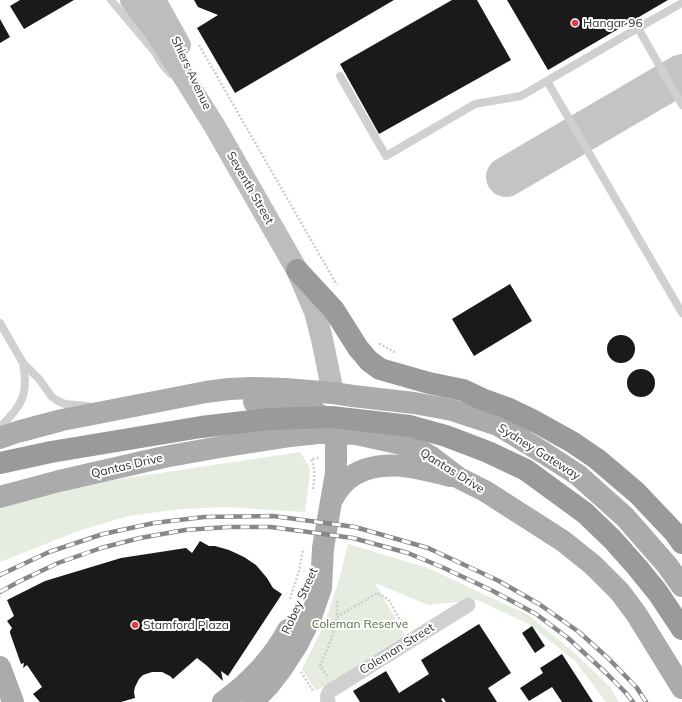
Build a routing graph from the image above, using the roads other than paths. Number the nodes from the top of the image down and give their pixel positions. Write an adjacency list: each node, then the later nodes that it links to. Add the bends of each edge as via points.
1 (111, 0): 9 (lane)
2 (131, 0): 9 (street, Seventh Street, via 154,30)
3 (155, 0): 9 (street, Shiers Avenue, via 186,55)
4 (682, 3): 5 (lane)
5 (638, 28): 7 (lane); 8 (lane)
6 (340, 76): 7 (lane, via 386,156 475,104 521,96)
7 (547, 81): 11 (lane)
8 (682, 105)
9 (214, 125): 10 (street, Seventh Street)
10 (297, 270): 14 (street, Seventh Street, via 315,312 322,339); 23 (highway, via 334,310 369,361 380,368 463,390 507,408 572,442 597,459 637,493)
11 (682, 313)
12 (0, 323): 13 (lane)
13 (24, 363): 15 (lane, via 52,397 65,404); 16 (lane, via 25,393 17,408)
14 (343, 394): 15 (main road, via 286,388 229,389); 17 (main road, Robey Street); 25 (main road, Sydney Gateway, via 452,410 498,426 578,475 625,517)
15 (134, 406): 17 (main road, via 280,403 301,406 318,414); 18 (main road, via 62,420)
16 (0, 427)
17 (336, 433): 20 (main road, Qantas Drive, via 414,447); 21 (main road, Qantas Drive, via 291,436 164,457); 22 (main road, Robey Street, via 336,473)
18 (0, 438)
19 (0, 463): 27 (highway, via 201,427 269,419 331,417 410,426 446,436 526,470 585,513 637,567)
20 (459, 478): 22 (main road, via 411,467 375,467 350,477 337,490); 29 (main road, Qantas Drive, via 485,491 563,541 593,565 620,592 637,615)
21 (0, 497)
22 (322, 499): 24 (main road, Robey Street, via 326,527)
23 (682, 543)
24 (314, 545): 32 (main road, Robey Street, via 302,602 285,636 253,676); 33 (main road, Robey Street, via 320,588 311,617 282,668)
25 (682, 586)
26 (468, 605): 30 (street, Coleman Street)
27 (682, 629)
28 (0, 667): 31 (main road)
29 (682, 688)
30 (329, 695)
31 (13, 702)
32 (223, 702)
33 (253, 702)

